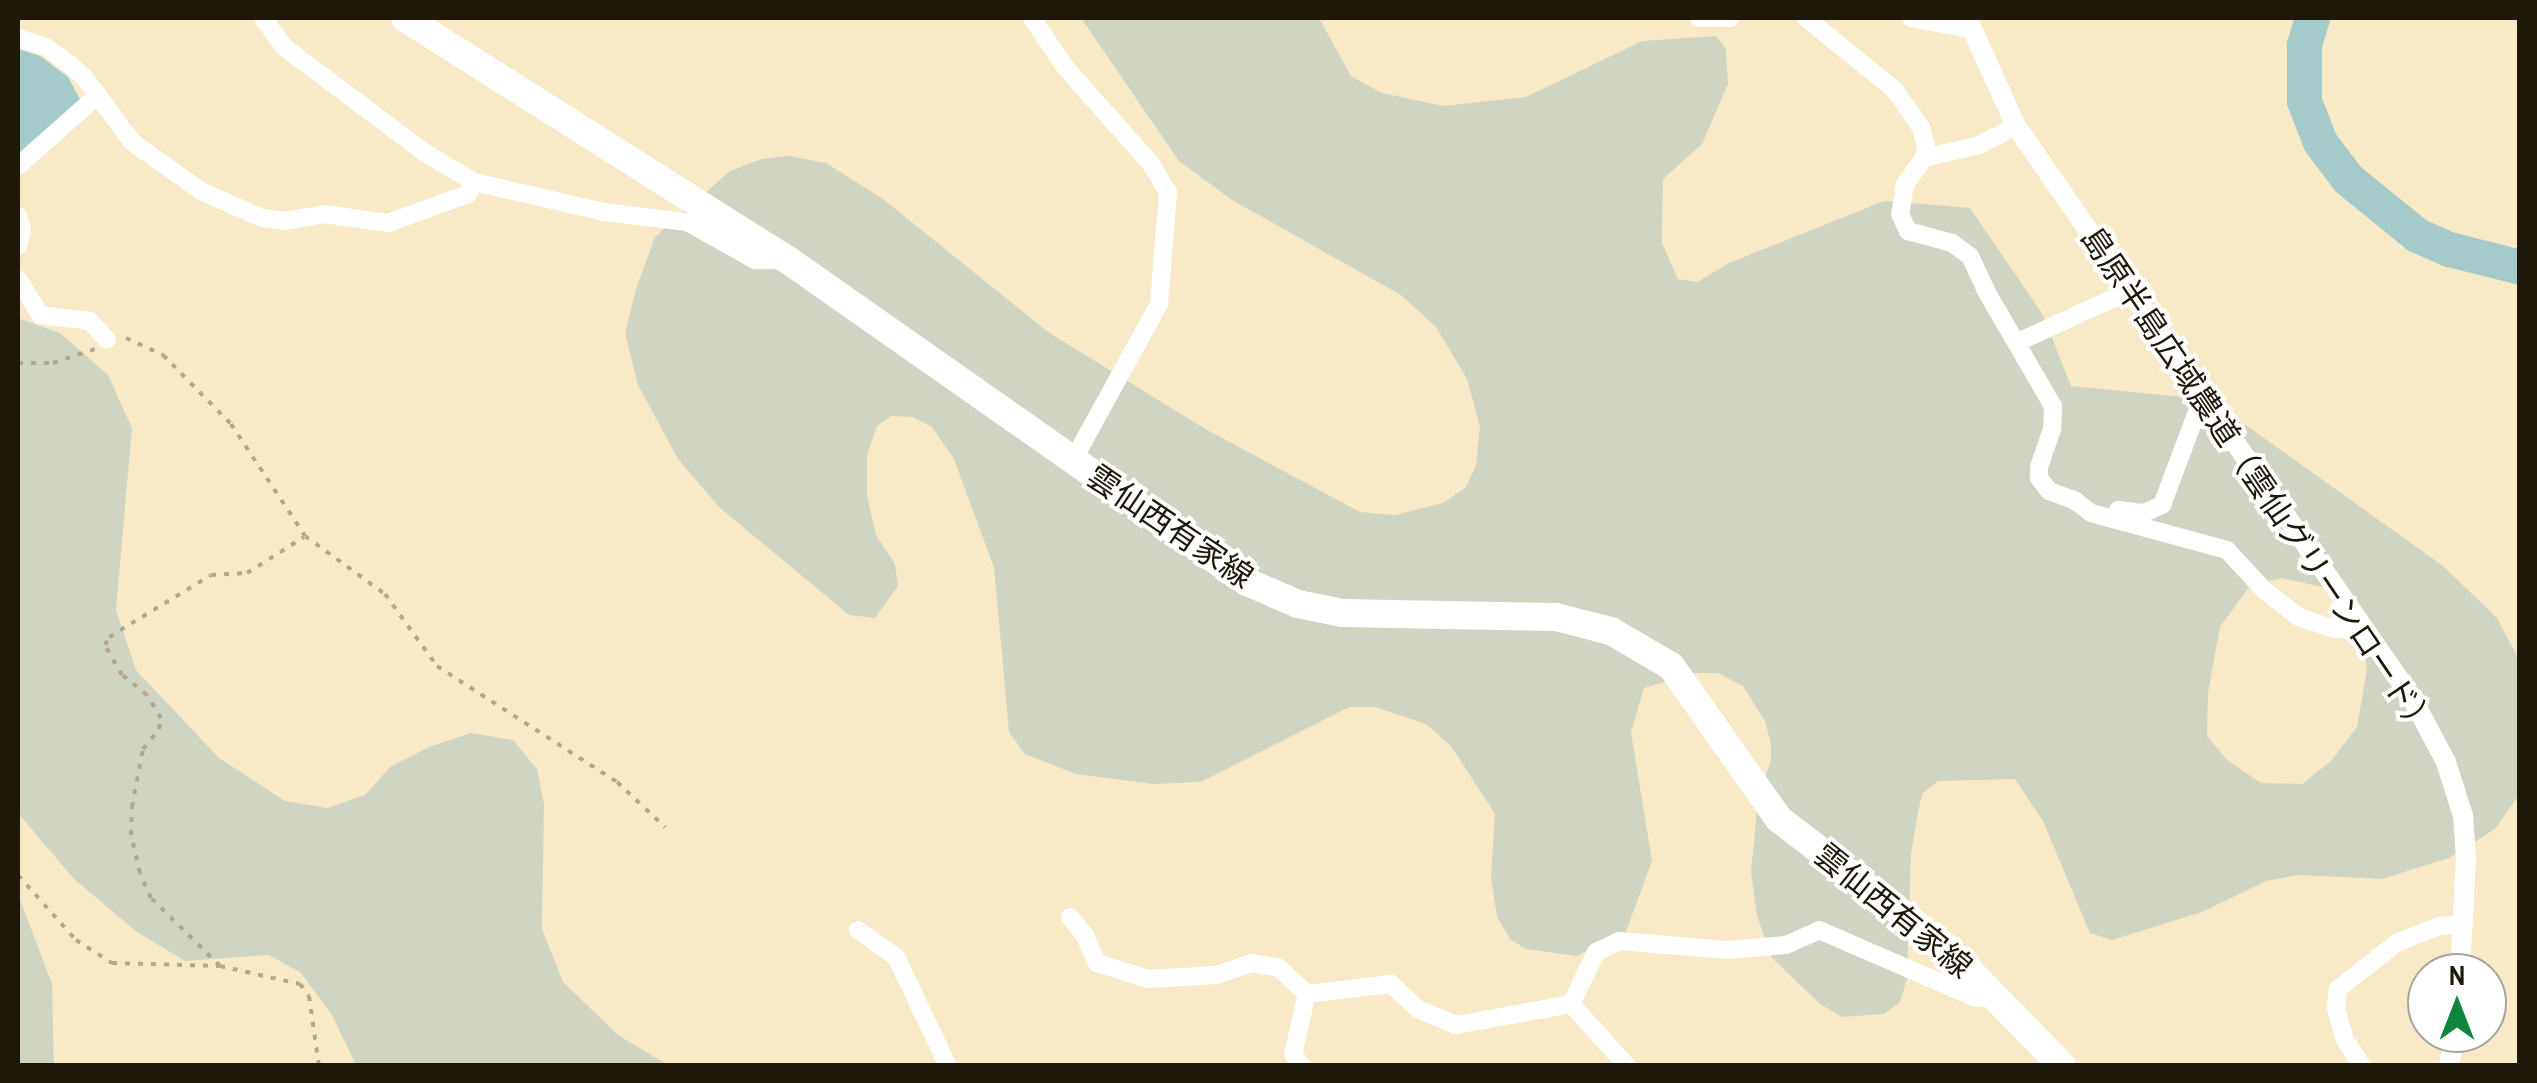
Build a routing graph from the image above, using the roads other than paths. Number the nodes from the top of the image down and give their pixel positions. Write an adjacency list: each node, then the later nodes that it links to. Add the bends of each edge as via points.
1 (263, 18): 14 (street, via 284,47)
2 (404, 18): 17 (main road, 雲仙西有家線)
3 (1032, 18): 23 (street, via 1168,192 1159,304)
4 (1699, 18): 5 (street)
5 (1730, 18)
6 (1806, 18): 12 (street, via 1895,90 1922,128)
7 (1911, 18): 8 (street)
8 (1968, 23): 11 (street, 島原半島広域農道（雲仙グリーンロード）)
9 (18, 38): 10 (street, via 68,62)
10 (98, 95): 13 (street); 14 (street, via 132,142 200,191 273,221 324,214 388,223 468,194)
11 (2016, 126): 12 (street, via 1979,145); 19 (street, 島原半島広域農道（雲仙グリーンロード）)
12 (1924, 158): 21 (street, via 1905,184 1900,214 1908,231 1952,243 1970,256)
13 (18, 166)
14 (474, 182): 17 (street, via 604,212 687,222 755,260)
15 (18, 216): 16 (street)
16 (18, 246)
17 (788, 260): 23 (main road, 雲仙西有家線)
18 (18, 279): 20 (street, via 40,314 90,321)
19 (2129, 291): 21 (street); 22 (street, 島原半島広域農道（雲仙グリーンロード）)
20 (106, 340)
21 (2018, 342): 24 (street, via 2052,406 2039,478 2049,491)
22 (2203, 396): 24 (street, via 2162,505 2135,513); 25 (street, 島原半島広域農道（雲仙グリーンロード）)
23 (1072, 462): 31 (main road, 雲仙西有家線, via 1248,582 1298,604 1360,614 1556,617 1611,631 1671,666 1779,819 1947,948)
24 (2074, 500): 25 (street, via 2091,514 2227,550 2299,617 2334,629)
25 (2366, 630): 27 (street, 島原半島広域農道（雲仙グリーンロード）, via 2446,762 2462,816)
26 (1070, 917): 30 (street, via 1097,963 1148,979 1217,975 1252,963 1279,968)
27 (2464, 924): 29 (street, 島原半島広域農道（雲仙グリーンロード）); 37 (street, via 2398,942 2338,990 2345,1040)
28 (858, 930): 33 (street, via 896,957)
29 (2462, 953)
30 (1306, 994): 32 (street, via 1391,984 1418,1008 1456,1025); 34 (street, via 1293,1054)
31 (1999, 998): 32 (street, via 1976,998 1819,930 1786,945 1727,950 1620,941 1596,952); 36 (main road, 雲仙西有家線)
32 (1570, 1004): 35 (street)
33 (948, 1066)
34 (1302, 1066)
35 (1628, 1066)
36 (2062, 1066)
37 (2362, 1066)

